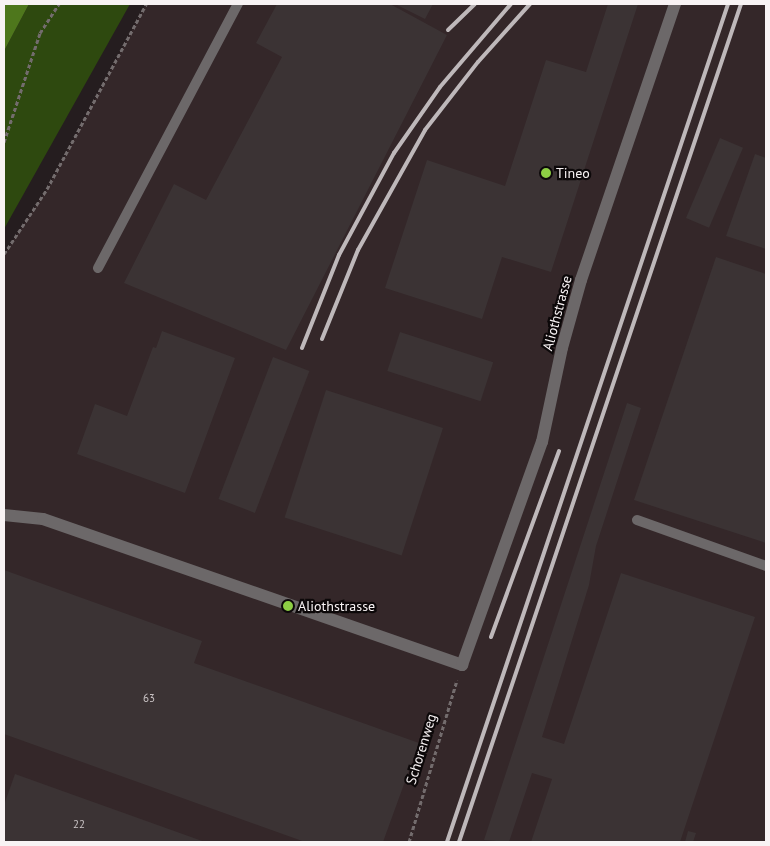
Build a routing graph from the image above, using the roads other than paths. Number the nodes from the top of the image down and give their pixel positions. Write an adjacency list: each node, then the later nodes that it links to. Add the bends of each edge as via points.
1 (238, 4): 3 (lane)
2 (674, 4): 4 (street, Aliothstrasse, via 580,280 542,442 462,665 43,519)
3 (98, 268)
4 (4, 516)
5 (637, 520): 6 (lane)
6 (766, 566)

